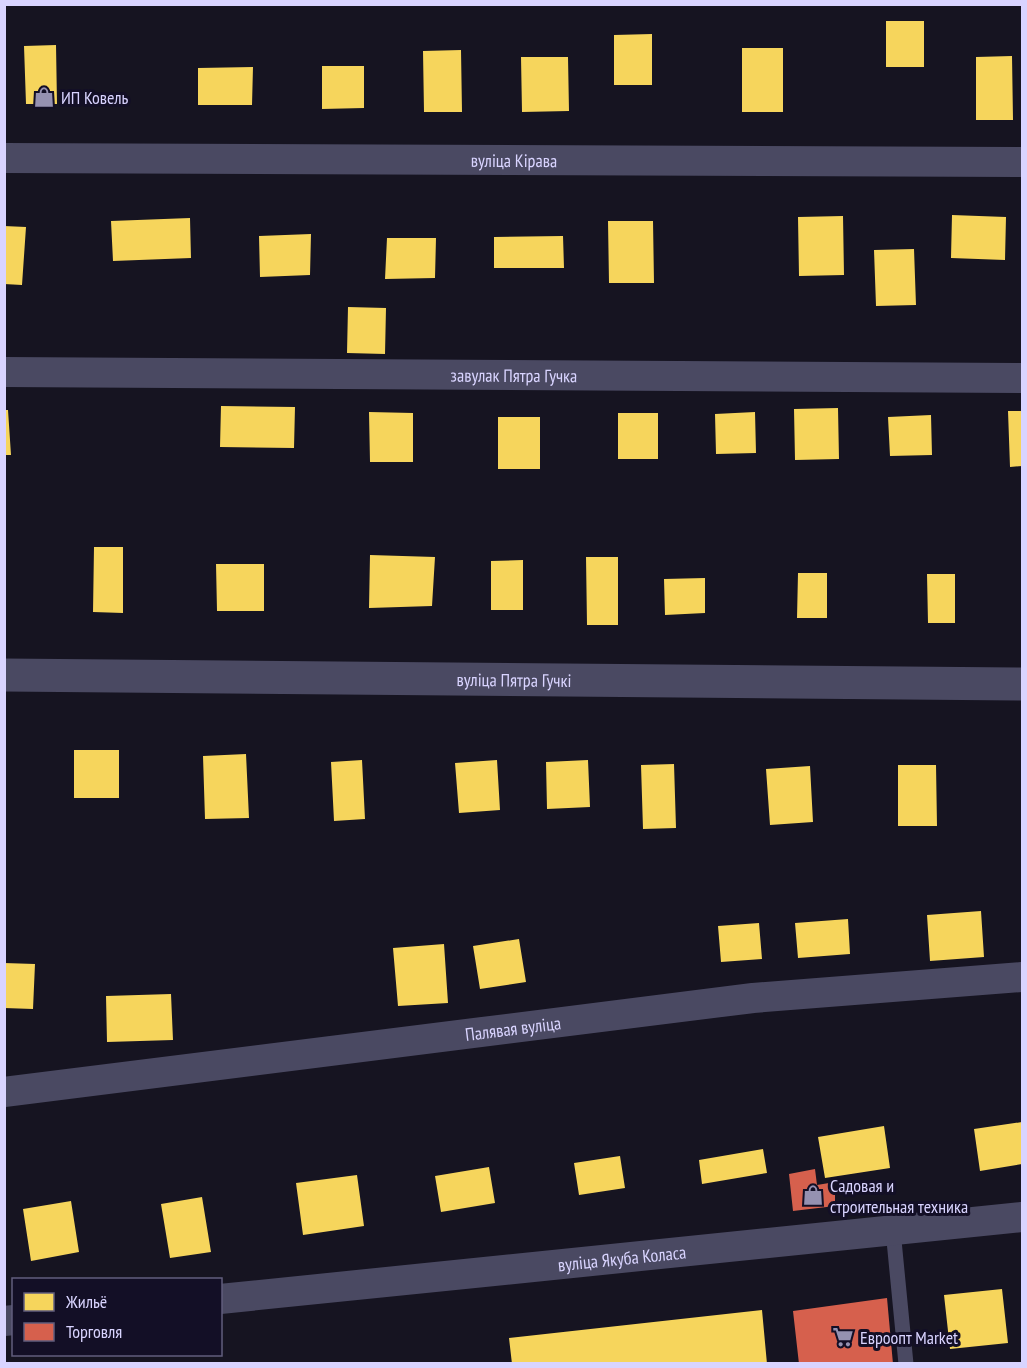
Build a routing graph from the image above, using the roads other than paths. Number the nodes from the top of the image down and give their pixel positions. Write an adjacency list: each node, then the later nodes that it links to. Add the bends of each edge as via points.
1 (4, 158): 2 (street, вуліца Кірава)
2 (1023, 162)
3 (4, 372): 4 (street, завулак Пятра Гучка)
4 (1023, 378)
5 (4, 675): 6 (street, вуліца Пятра Гучкі)
6 (1023, 684)
7 (1023, 976): 8 (street, Палявая вуліца, via 753,998)
8 (4, 1092)
9 (1023, 1217): 10 (street, вуліца Якуба Коласа)
10 (893, 1230): 11 (street, вуліца Якуба Коласа); 12 (lane)
11 (222, 1299)
12 (906, 1364)

